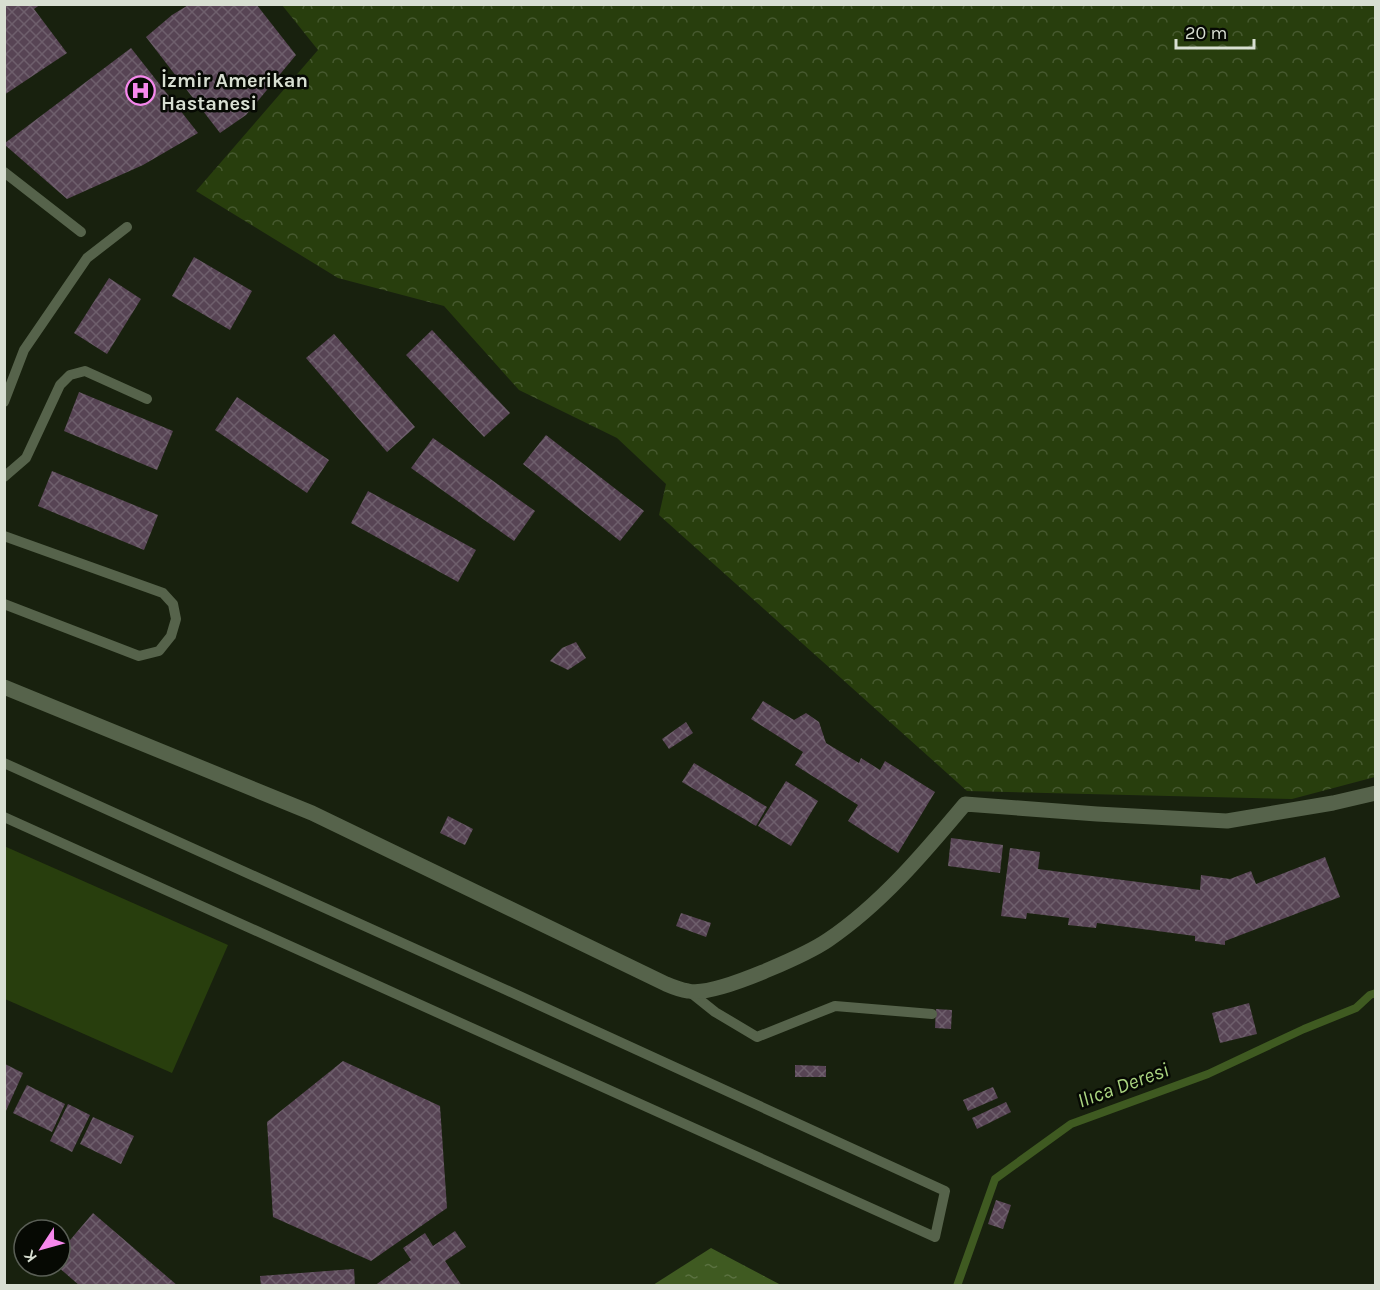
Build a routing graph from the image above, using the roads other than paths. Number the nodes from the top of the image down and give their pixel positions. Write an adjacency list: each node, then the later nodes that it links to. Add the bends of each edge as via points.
1 (4, 172): 3 (lane)
2 (127, 227): 5 (lane, via 87,258 24,350)
3 (81, 232)
4 (147, 399): 6 (lane, via 85,371 70,375 60,385 26,458)
5 (4, 402)
6 (4, 477)
7 (4, 536): 8 (lane, via 164,593 173,604 176,619 171,636 159,651 140,656)
8 (4, 604)
9 (4, 687): 13 (street, via 312,813 666,984)
10 (4, 764): 12 (lane, via 945,1191 935,1238)
11 (1376, 793): 13 (street, via 1227,821 965,804 922,855 828,940 743,980)
12 (4, 817)
13 (690, 992): 14 (lane, via 757,1037 835,1006)
14 (932, 1014)

